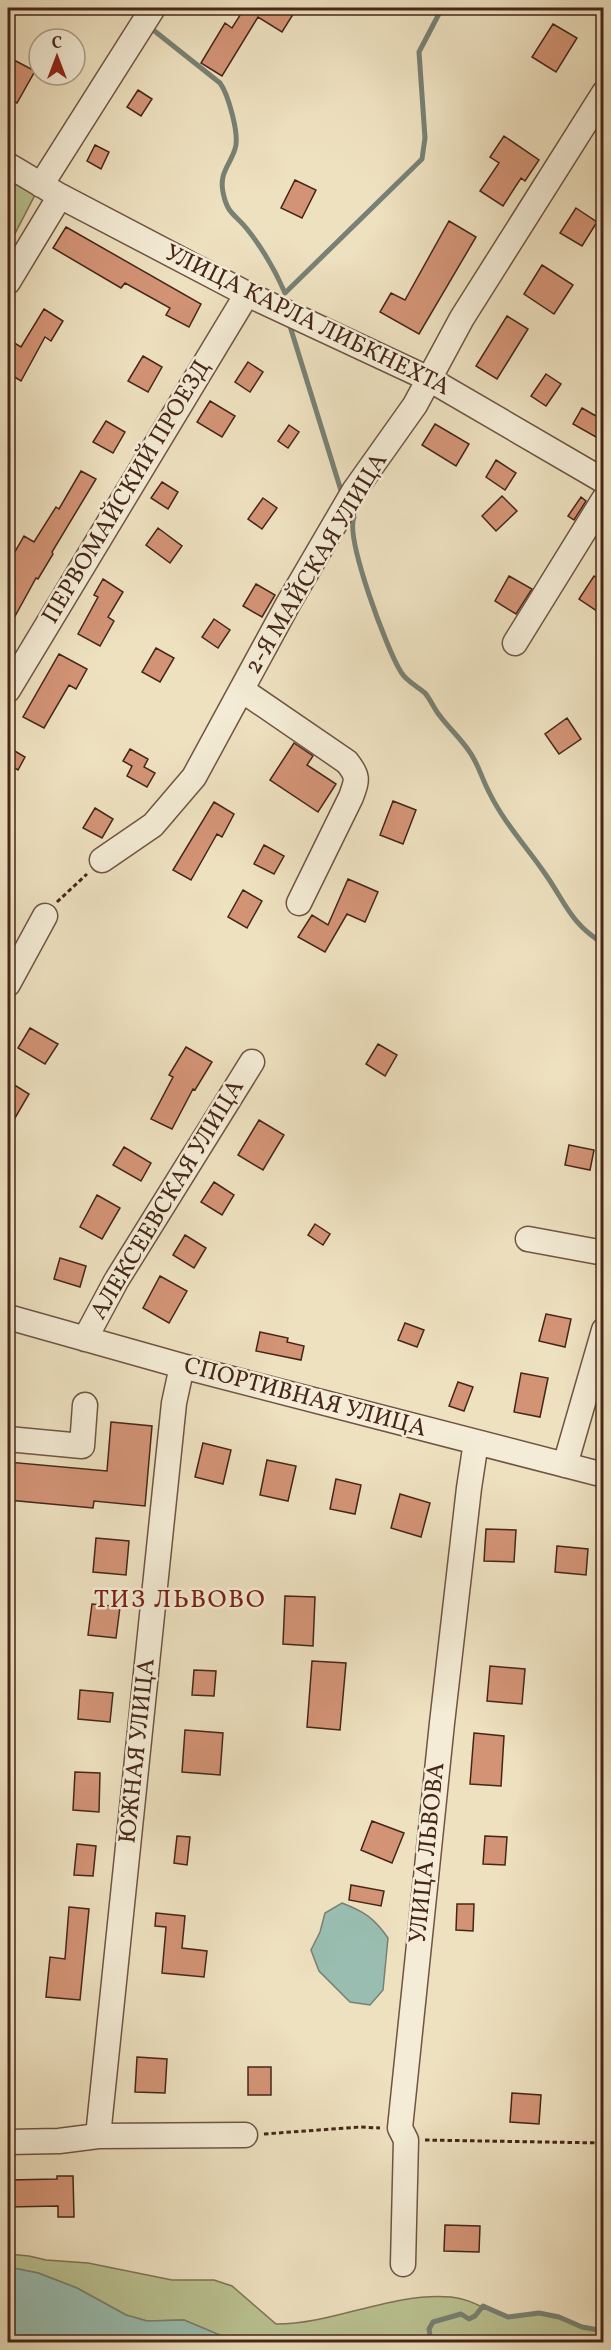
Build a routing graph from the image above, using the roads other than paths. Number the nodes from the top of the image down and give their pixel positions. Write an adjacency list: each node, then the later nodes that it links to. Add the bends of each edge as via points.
1 (153, 8): 4 (street)
2 (603, 93): 7 (street, 2-Я МАЙСКАЯ УЛИЦА, via 462,318)
3 (8, 165): 4 (street, УЛИЦА КАРЛА ЛИБКНЕХТА)
4 (50, 190): 5 (street); 6 (street, УЛИЦА КАРЛА ЛИБКНЕХТА)
5 (8, 282)
6 (247, 294): 7 (street, УЛИЦА КАРЛА ЛИБКНЕХТА); 11 (street, ПЕРВОМАЙСКИЙ ПРОЕЗД)
7 (429, 379): 8 (street, УЛИЦА КАРЛА ЛИБКНЕХТА); 12 (street, 2-Я МАЙСКАЯ УЛИЦА, via 349,500)
8 (603, 481)
9 (603, 499): 10 (street)
10 (515, 643)
11 (8, 690)
12 (242, 690): 13 (street, 2-Я МАЙСКАЯ УЛИЦА, via 203,764 174,803 153,825); 14 (street, via 347,762 357,781)
13 (102, 860)
14 (299, 903)
15 (45, 916): 16 (street)
16 (8, 984)
17 (252, 1062): 22 (street, АЛЕКСЕЕВСКАЯ УЛИЦА, via 116,1281)
18 (528, 1239): 19 (street)
19 (603, 1253)
20 (8, 1317): 22 (street, СПОРТИВНАЯ УЛИЦА)
21 (603, 1330): 27 (street)
22 (85, 1339): 23 (street, СПОРТИВНАЯ УЛИЦА)
23 (182, 1366): 26 (street, СПОРТИВНАЯ УЛИЦА); 30 (street, ЮЖНАЯ УЛИЦА, via 174,1404)
24 (85, 1405): 25 (street, via 82,1446)
25 (8, 1439)
26 (476, 1442): 27 (street, СПОРТИВНАЯ УЛИЦА); 32 (street, УЛИЦА ЛЬВОВА, via 442,1723 403,2134)
27 (565, 1465): 28 (street, СПОРТИВНАЯ УЛИЦА)
28 (603, 1475)
29 (245, 2135): 30 (street)
30 (98, 2136): 31 (street)
31 (8, 2142)
32 (403, 2264)

